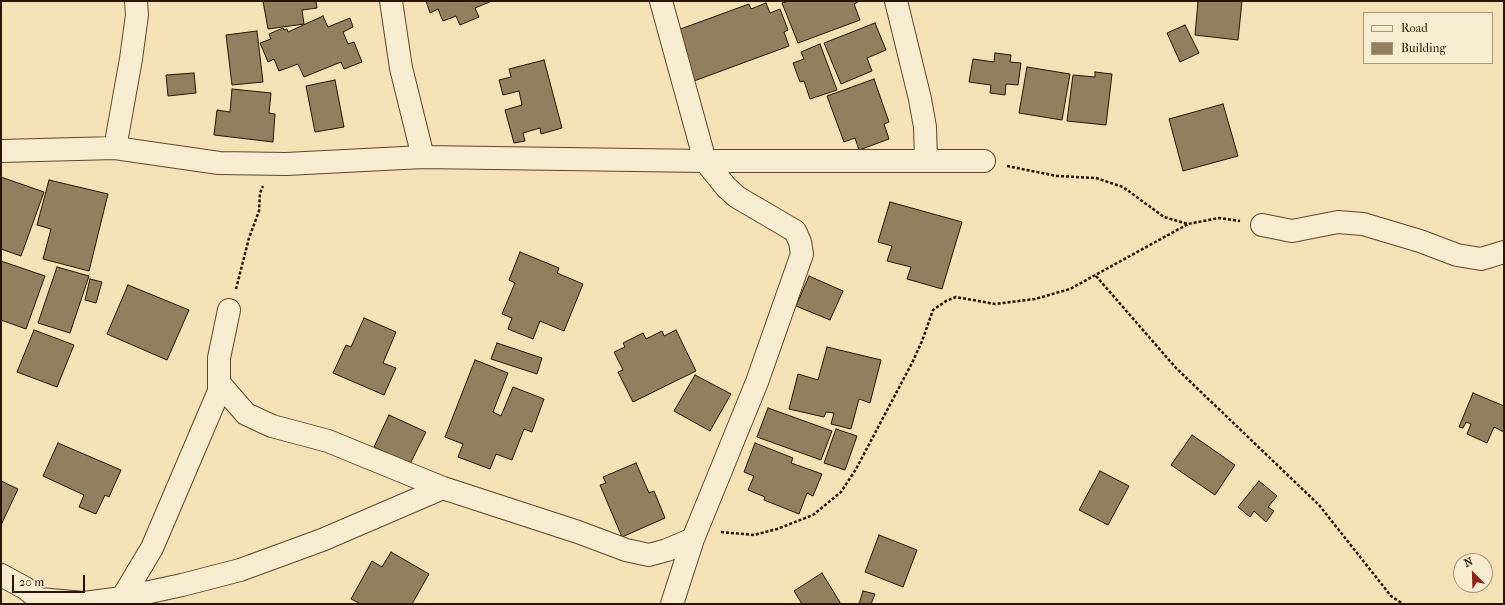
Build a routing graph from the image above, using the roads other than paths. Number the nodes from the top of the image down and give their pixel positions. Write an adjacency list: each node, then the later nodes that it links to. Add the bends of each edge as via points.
1 (136, 1): 5 (street, via 137,15 131,59)
2 (391, 1): 7 (street, via 401,68)
3 (661, 1): 8 (street)
4 (896, 1): 9 (street, via 920,99 925,127)
5 (115, 148): 6 (street); 7 (street, via 219,163 286,164)
6 (1, 151)
7 (423, 157): 8 (street)
8 (705, 161): 9 (street); 16 (street, via 737,197 795,231 802,254 757,382)
9 (926, 161): 10 (street)
10 (984, 161)
11 (1262, 225): 12 (street, via 1292,231 1338,222 1364,224 1457,255 1481,259)
12 (1504, 252)
13 (229, 310): 14 (street, via 219,358)
14 (219, 383): 15 (street, via 246,414 272,426 328,441); 18 (street, via 219,391 204,429 152,548)
15 (443, 488): 16 (street, via 626,550 649,554 668,550); 18 (street, via 322,540 240,570)
16 (694, 538): 20 (street)
17 (1, 575): 19 (street, via 25,588)
18 (122, 598): 19 (street, via 84,603)
19 (42, 602)
20 (672, 604)

